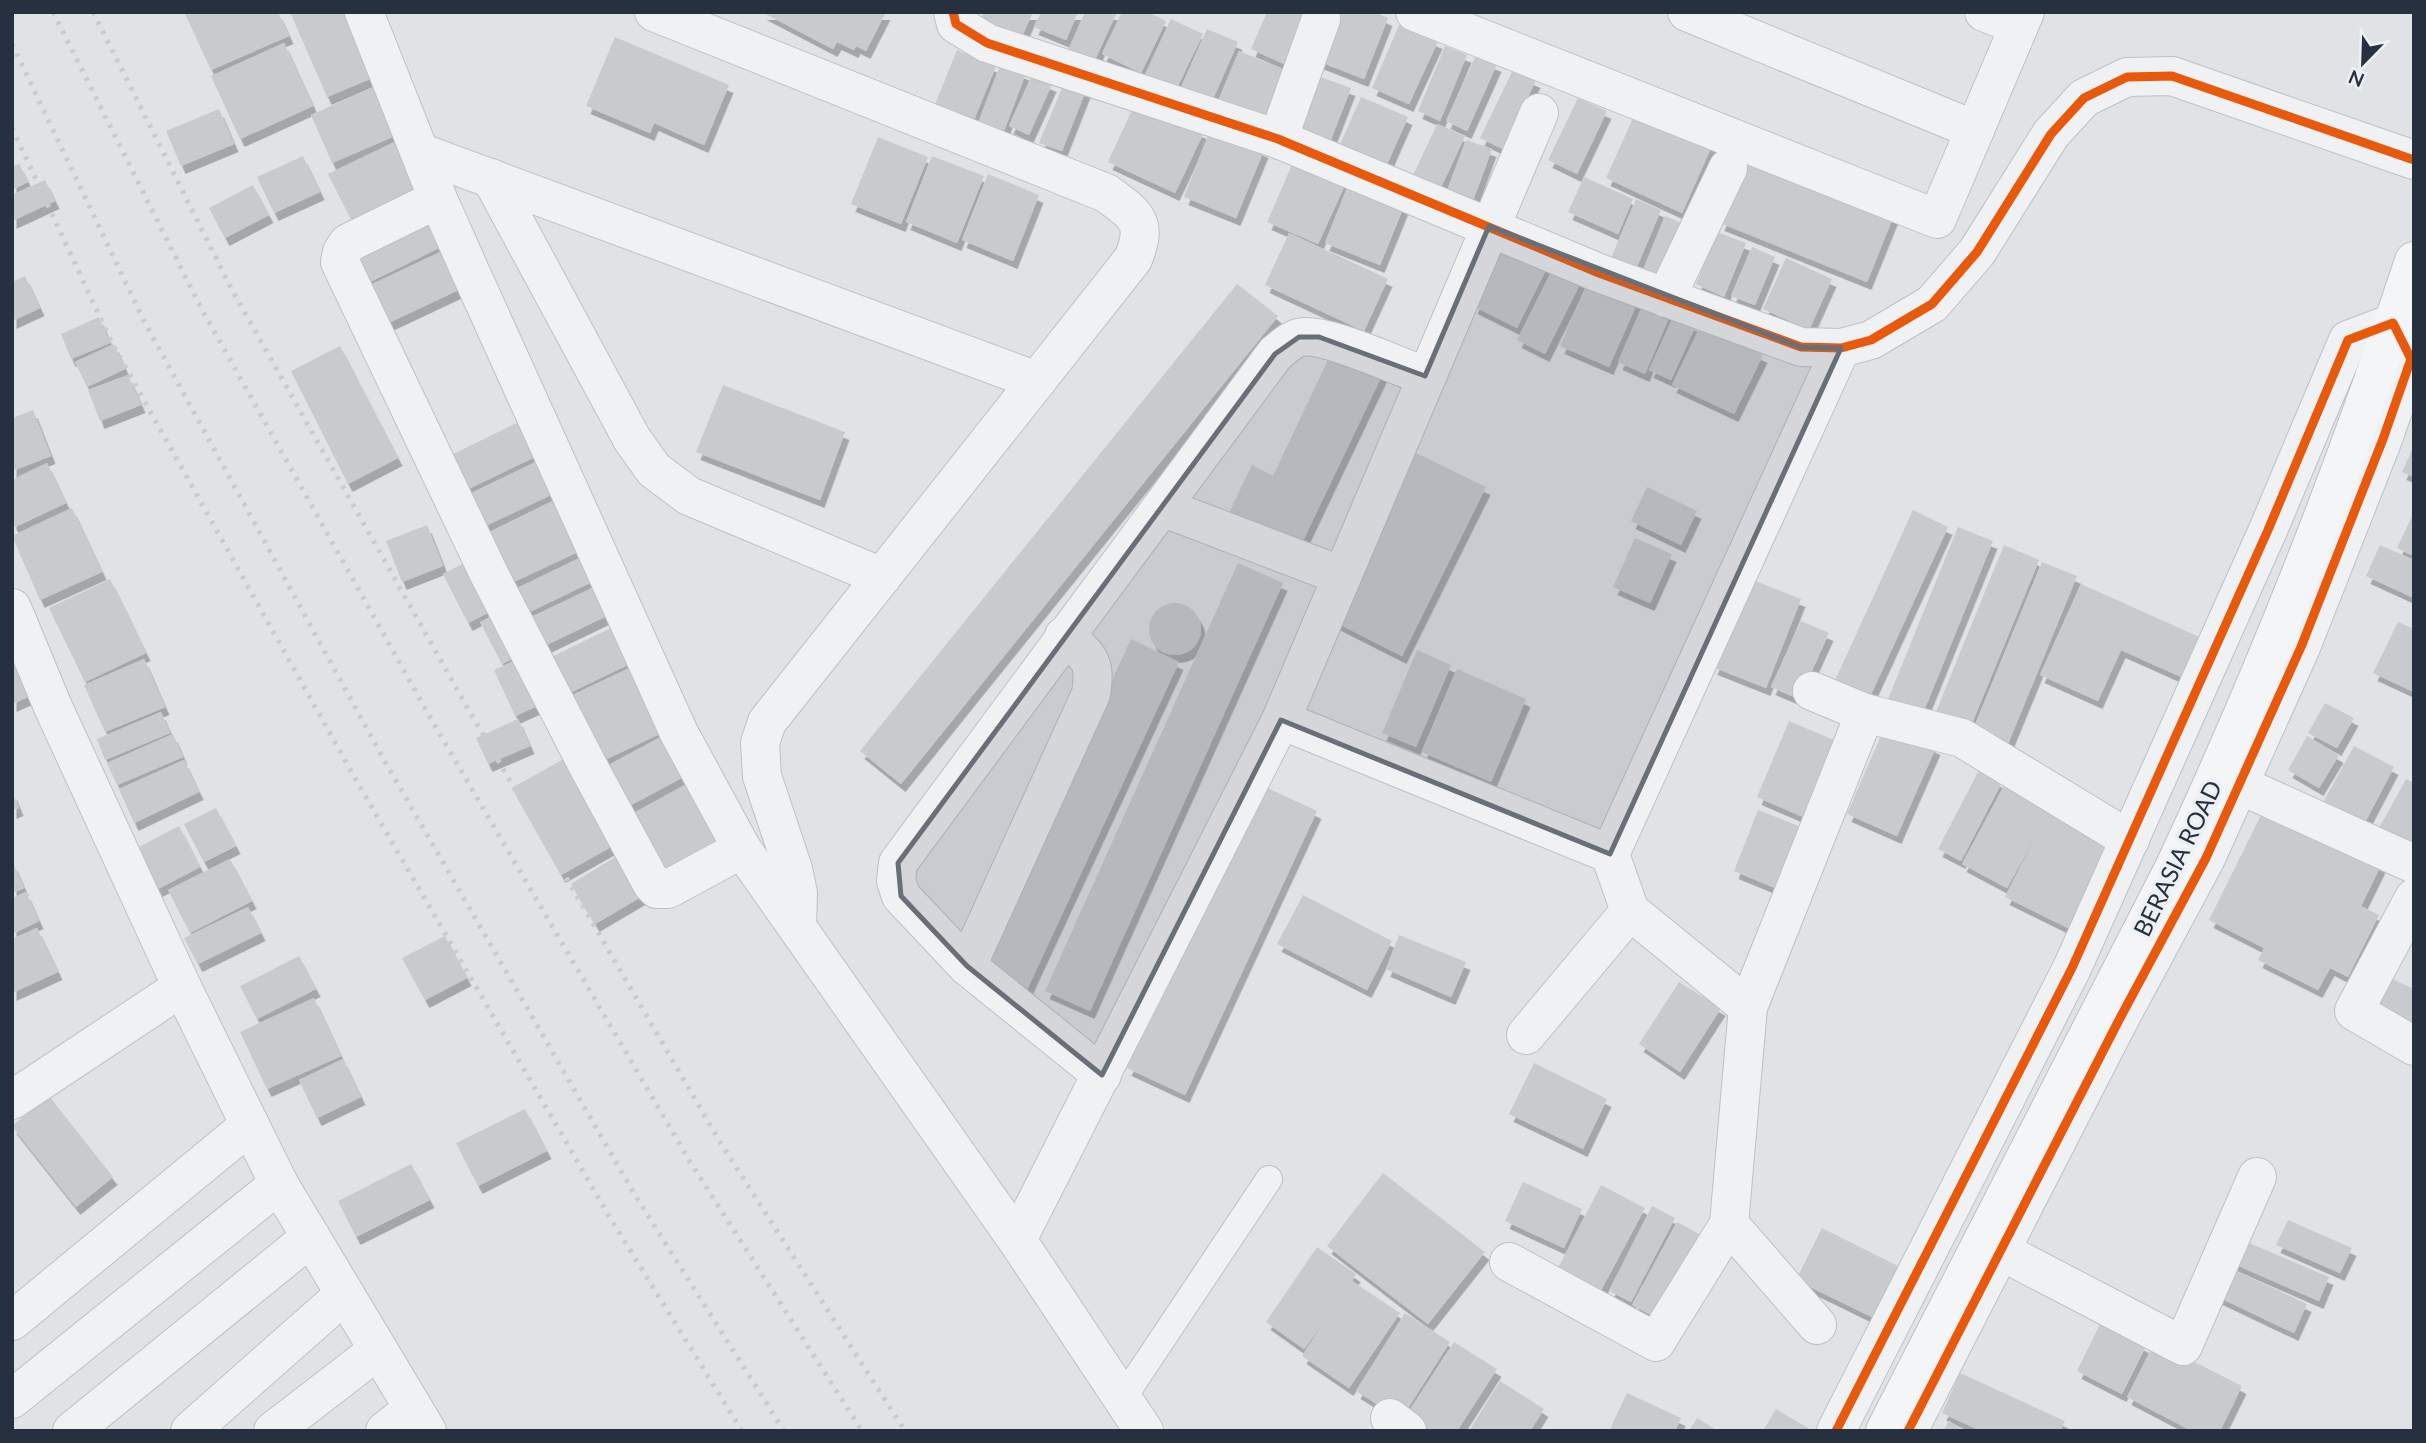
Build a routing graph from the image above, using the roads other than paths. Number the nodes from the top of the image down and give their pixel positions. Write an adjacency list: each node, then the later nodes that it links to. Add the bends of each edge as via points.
1 (364, 12): 12 (street)
2 (654, 12): 23 (street, via 1105,192 1133,212 1141,227 1133,259)
3 (953, 12): 11 (street, via 956,24 987,43)
4 (1415, 12): 10 (street, via 1937,219)
5 (1687, 12): 10 (street)
6 (1984, 12): 8 (street)
7 (1321, 19): 11 (street)
8 (2022, 19): 10 (street)
9 (1539, 113): 17 (street)
10 (1975, 130)
11 (1278, 139): 17 (street)
12 (422, 153): 15 (street); 16 (street)
13 (2414, 160): 21 (street, via 2172,76 2127,77 2084,98 2051,134 1977,251 1932,304 1871,340)
14 (1728, 168): 19 (street)
15 (491, 178): 23 (street); 26 (street, via 632,439 654,470 689,496)
16 (438, 199): 34 (street, via 679,733); 34 (street, via 348,243 340,262 489,574 652,884 668,889)
17 (1489, 226): 19 (street); 22 (street)
18 (2414, 261): 20 (main road, BERASIA ROAD)
19 (1666, 298): 21 (street, via 1801,347)
20 (2387, 339): 32 (street, via 2411,359 2301,647); 33 (street, via 2348,340); 68 (main road, BERASIA ROAD, via 2308,552 2216,778)
21 (1841, 348): 35 (street)
22 (1425, 376): 24 (street, via 1320,337 1299,337 1275,354); 25 (street)
23 (1037, 381): 26 (street)
24 (1162, 507): 25 (street); 28 (street)
25 (1342, 576): 31 (street)
26 (881, 577): 39 (street, via 767,722 760,743 762,776 798,893)
27 (12, 608): 41 (street, via 52,707)
28 (1064, 636): 40 (street, via 1086,654 1094,672 1091,694); 40 (street, via 898,863 896,881 901,896)
29 (1812, 691): 30 (street)
30 (1865, 713): 33 (street, via 1962,738); 42 (street)
31 (1281, 720): 35 (street); 45 (street)
32 (2240, 785): 36 (street); 54 (street)
33 (2130, 839): 67 (street, via 2072,968)
34 (742, 849): 39 (street)
35 (1610, 854): 38 (street)
36 (2414, 864)
37 (2414, 898): 44 (street, via 2354,1011)
38 (1630, 911): 42 (street); 43 (street)
39 (797, 925): 53 (street)
40 (967, 966): 45 (street)
41 (182, 987): 46 (street); 47 (street)
42 (1748, 1007): 51 (street)
43 (1526, 1035)
44 (2414, 1046)
45 (1102, 1075): 53 (street)
46 (12, 1101)
47 (250, 1125): 50 (street); 57 (street)
48 (2257, 1177): 54 (street, via 2183,1346)
49 (1269, 1179): 60 (lane)
50 (279, 1184): 52 (street); 61 (street)
51 (1729, 1224): 55 (street, via 1656,1342); 58 (street)
52 (311, 1237): 56 (street); 63 (street)
53 (1017, 1240): 60 (street)
54 (2001, 1251): 69 (street)
55 (1509, 1262)
56 (345, 1294): 59 (street); 64 (street)
57 (12, 1321)
58 (1817, 1325)
59 (378, 1350): 62 (street); 65 (street)
60 (1123, 1398): 66 (street)
61 (12, 1399)
62 (408, 1423)
63 (72, 1431)
64 (190, 1431)
65 (273, 1431)
66 (1144, 1431)
67 (1836, 1431)
68 (1885, 1431)
69 (1908, 1431)

